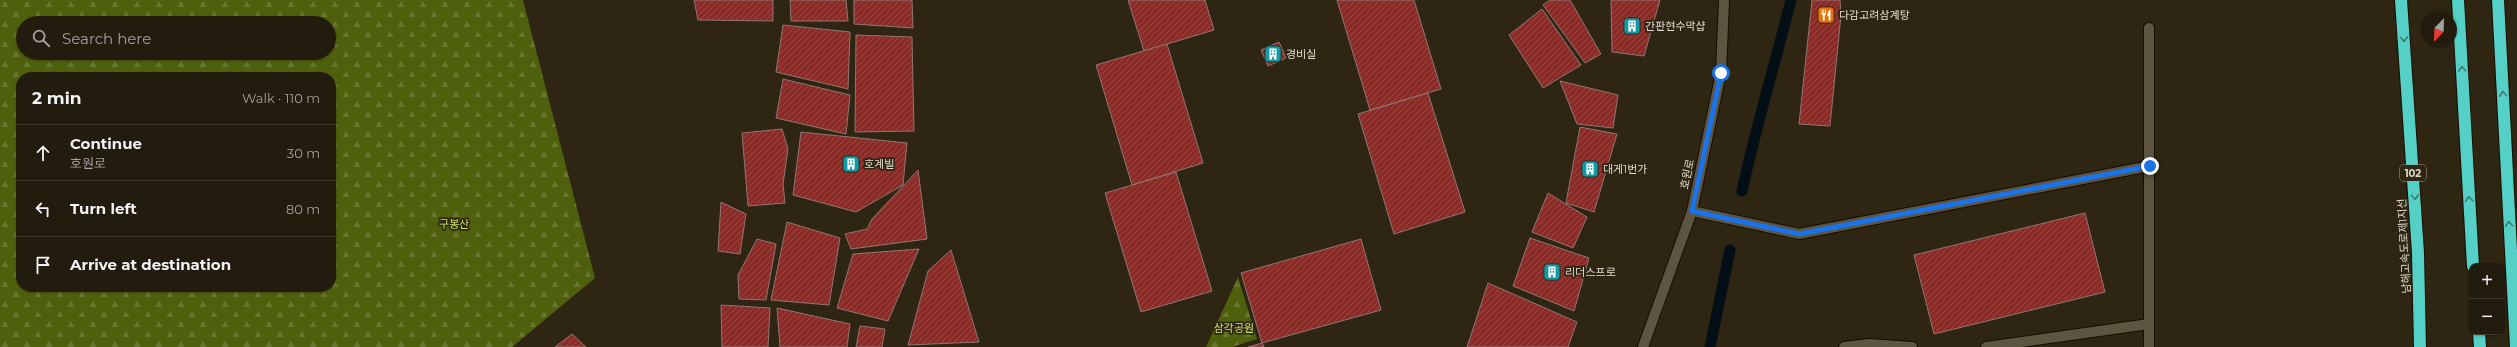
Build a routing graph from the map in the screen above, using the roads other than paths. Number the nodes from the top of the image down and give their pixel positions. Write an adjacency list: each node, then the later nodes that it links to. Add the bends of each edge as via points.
1 (1724, 0): 7 (street, 호원로, via 1721,73)
2 (2401, 0): 8 (highway, 남해고속도로제1지선 / 102, one-way to 8)
3 (2458, 0): 9 (highway, one-way to 3)
4 (2498, 0): 20 (highway, one-way to 4)
5 (2149, 28): 6 (street)
6 (2150, 166): 7 (street, via 1799,234); 10 (street)
7 (1692, 211): 12 (street, 호원로)
8 (2418, 253): 17 (highway); 18 (highway, 남해고속도로제1지선 / 102)
9 (2473, 263)
10 (2149, 324): 15 (street); 16 (street)
11 (2479, 335): 19 (highway)
12 (1643, 347)
13 (1844, 347): 14 (street, via 1869,344)
14 (1912, 347)
15 (1986, 347)
16 (2149, 347)
17 (2414, 347)
18 (2420, 347)
19 (2480, 347)
20 (2516, 347)

